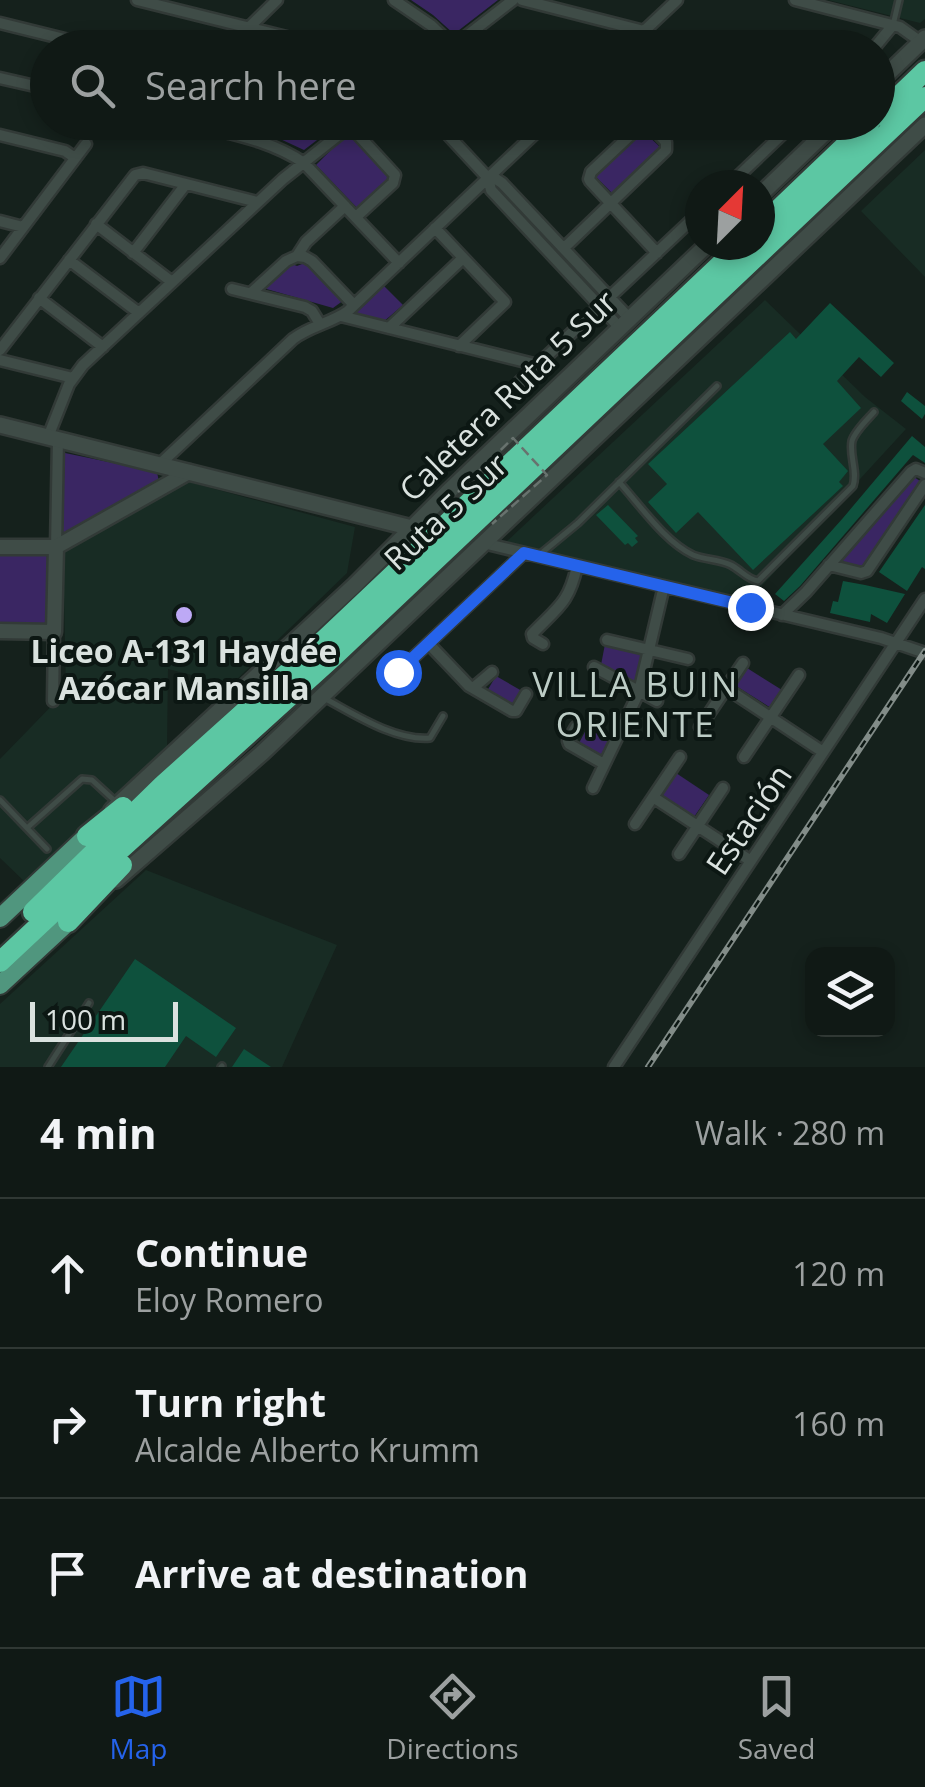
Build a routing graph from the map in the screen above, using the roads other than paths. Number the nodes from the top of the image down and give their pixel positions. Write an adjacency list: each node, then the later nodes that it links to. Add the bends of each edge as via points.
1 (137, 0): 11 (street)
2 (277, 0): 11 (street)
3 (394, 0): 14 (street)
4 (512, 0): 15 (street)
5 (522, 0): 16 (street)
6 (676, 0): 17 (street)
7 (795, 0): 10 (street)
8 (899, 0): 10 (lane)
9 (0, 23): 12 (street)
10 (894, 25): 18 (street); 19 (street)
11 (248, 28): 13 (street)
12 (30, 30)
13 (255, 30)
14 (436, 30)
15 (474, 30)
16 (640, 30)
17 (645, 30)
18 (890, 30)
19 (923, 40): 20 (main road)
20 (895, 67)
21 (925, 71): 25 (highway)
22 (0, 78): 23 (street)
23 (30, 85)
24 (925, 97): 27 (highway, Ruta 5 Sur)
25 (895, 100)
26 (925, 124): 96 (main road)
27 (895, 125)
28 (0, 135): 41 (street)
29 (254, 140): 42 (street)
30 (332, 140): 42 (street)
31 (366, 140): 51 (street, via 396,178)
32 (453, 140): 44 (street)
33 (529, 140): 44 (street)
34 (625, 140): 48 (street, via 589,177)
35 (664, 140): 48 (street, via 664,152)
36 (776, 140): 43 (street)
37 (817, 140): 45 (main road)
38 (851, 140): 50 (highway)
39 (880, 140): 138 (highway, Ruta 5 Sur)
40 (86, 144): 41 (street)
41 (76, 158): 55 (street)
42 (304, 162): 47 (street); 49 (street)
43 (744, 170)
44 (488, 178): 56 (street); 57 (street, via 502,182); 73 (street, via 491,190)
45 (775, 181)
46 (186, 184): 47 (street); 53 (street, via 138,173); 58 (street)
47 (257, 202): 67 (street)
48 (610, 203): 57 (street); 59 (street)
49 (345, 206): 51 (street); 60 (street)
50 (775, 213)
51 (356, 218): 66 (street)
52 (0, 222): 55 (street)
53 (96, 224): 58 (street); 63 (street)
54 (685, 226): 59 (street)
55 (23, 227): 61 (street)
56 (435, 228): 62 (street); 66 (street)
57 (564, 248): 70 (street)
58 (133, 253): 67 (street)
59 (657, 253): 70 (street)
60 (297, 256): 69 (street); 72 (street, via 312,261)
61 (0, 258)
62 (463, 258): 78 (street); 79 (street, via 505,302)
63 (69, 260): 71 (street); 74 (street)
64 (692, 260): 76 (main road, Caletera Ruta 5 Sur)
65 (725, 260): 129 (highway, Ruta 5 Sur)
66 (399, 263): 72 (street)
67 (172, 282): 74 (street)
68 (232, 289): 69 (street)
69 (250, 294): 77 (street, via 309,309)
70 (610, 297): 73 (street); 76 (street)
71 (40, 298): 80 (street); 81 (street)
72 (354, 306): 75 (street)
73 (600, 306): 76 (street); 83 (street)
74 (138, 313): 80 (street)
75 (341, 316): 77 (street); 78 (street)
76 (625, 323): 95 (main road, Caletera Ruta 5 Sur)
77 (320, 324): 90 (street, via 293,339)
78 (389, 328): 79 (street)
79 (460, 346): 83 (street)
80 (103, 347): 84 (street)
81 (0, 350)
82 (0, 360): 84 (street)
83 (538, 365): 86 (street)
84 (73, 378): 89 (street)
85 (717, 386): 93 (lane)
86 (514, 388)
87 (874, 412): 93 (lane, via 853,437 854,486 758,581 676,546)
88 (0, 426): 89 (main road)
89 (53, 439): 90 (main road); 98 (street)
90 (159, 465): 91 (main road)
91 (188, 472): 95 (main road); 98 (street)
92 (925, 473): 102 (street, via 910,472)
93 (619, 482): 100 (lane)
94 (925, 484): 102 (street, via 867,571)
95 (412, 528): 143 (main road, Caletera Ruta 5 Sur)
96 (483, 543): 99 (street); 126 (main road)
97 (0, 547): 98 (street)
98 (56, 547): 109 (street)
99 (524, 553): 100 (street); 111 (street)
100 (538, 556): 101 (street)
101 (577, 566): 103 (street); 112 (street, via 566,600 532,634)
102 (830, 566): 104 (street)
103 (664, 586): 106 (street); 114 (street)
104 (806, 592): 106 (street); 107 (street)
105 (925, 599): 113 (street, Estación)
106 (782, 614): 107 (street)
107 (802, 620): 113 (street)
108 (0, 630): 109 (street)
109 (54, 632): 127 (street)
110 (607, 640): 114 (street)
111 (429, 644): 119 (street); 122 (street)
112 (544, 644)
113 (896, 644): 115 (street); 134 (street, Estación)
114 (649, 650): 116 (street); 124 (street)
115 (925, 653)
116 (688, 659)
117 (743, 663): 123 (street)
118 (594, 666): 124 (street)
119 (398, 672)
120 (492, 672): 122 (street)
121 (799, 675): 131 (street)
122 (473, 688): 125 (street, via 513,712)
123 (726, 688): 131 (street); 133 (street)
124 (639, 692): 128 (street); 137 (street)
125 (526, 694)
126 (322, 696): 130 (lane, via 410,738 430,738); 152 (main road)
127 (53, 701)
128 (656, 702)
129 (246, 710): 147 (highway); 153 (highway, Ruta 5 Sur)
130 (443, 716)
131 (770, 717): 134 (street); 136 (street)
132 (576, 727): 137 (street, via 569,744)
133 (700, 727)
134 (824, 752): 150 (street, Estación)
135 (680, 757): 141 (street)
136 (744, 757)
137 (604, 764): 139 (street)
138 (200, 778): 152 (highway); 154 (highway, Ruta 5 Sur)
139 (593, 788)
140 (724, 788): 145 (street)
141 (653, 797): 144 (street); 145 (street)
142 (0, 800): 146 (lane)
143 (118, 804): 146 (lane, via 82,779); 147 (main road, Caletera Ruta 5 Sur)
144 (636, 824)
145 (698, 826): 149 (street); 150 (street)
146 (27, 828): 148 (lane)
147 (87, 836): 151 (main road, Caletera Ruta 5 Sur)
148 (47, 849)
149 (680, 854)
150 (750, 861): 158 (street, Estación)
151 (0, 918)
152 (68, 922): 155 (main road)
153 (0, 944)
154 (0, 962)
155 (0, 985)
156 (89, 1003): 157 (lane)
157 (48, 1067)
158 (614, 1067)

